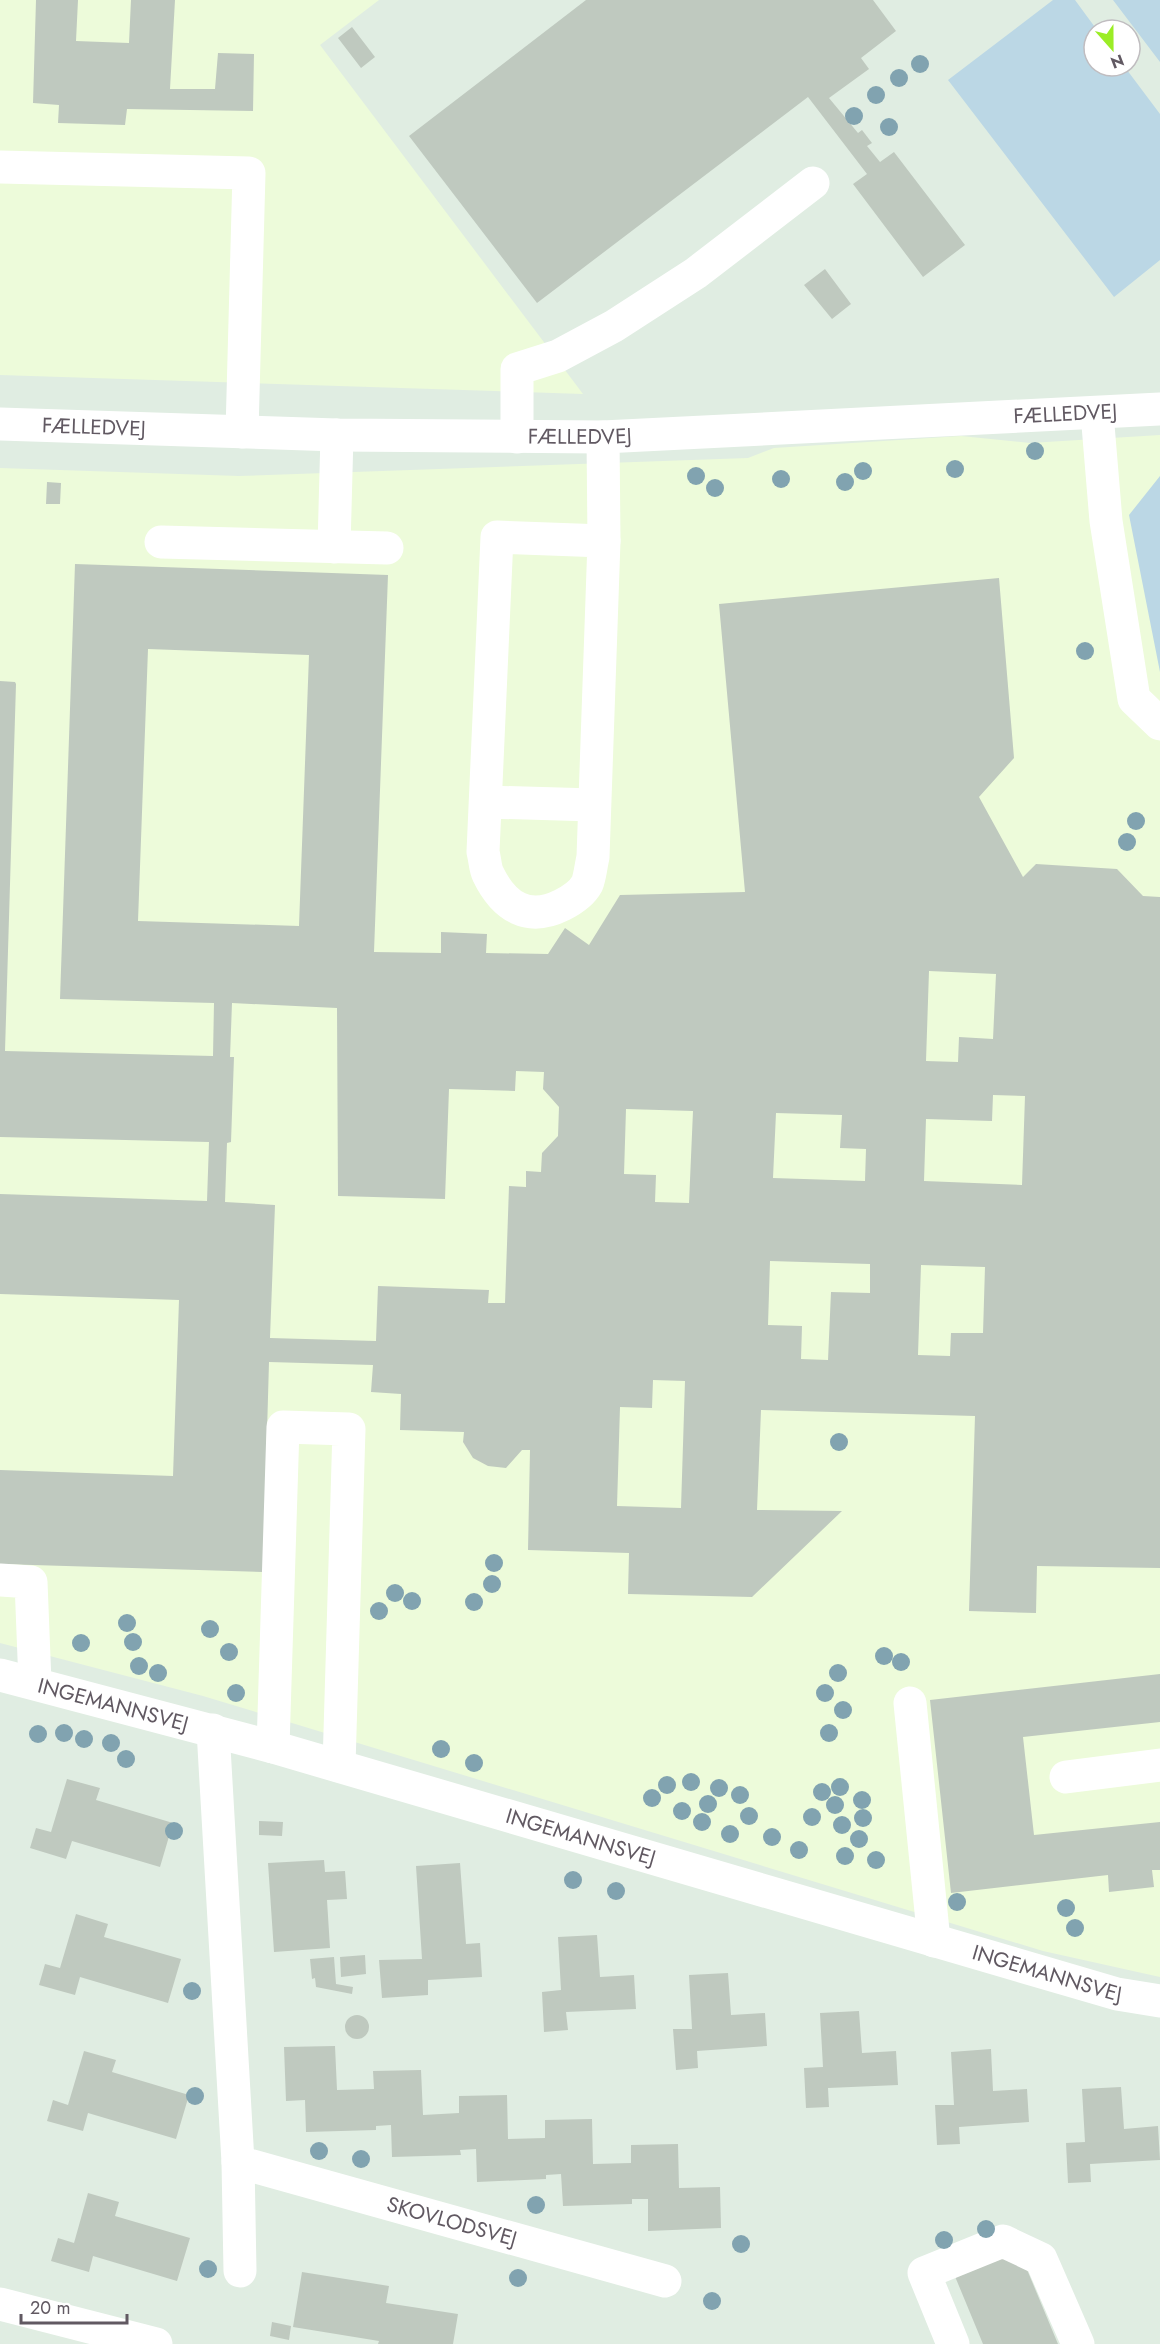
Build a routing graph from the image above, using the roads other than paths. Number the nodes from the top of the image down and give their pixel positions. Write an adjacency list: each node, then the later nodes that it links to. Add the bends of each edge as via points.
1 (0, 167): 6 (street, via 249,173)
2 (813, 183): 8 (street, via 696,273 614,326 558,356 518,369)
3 (1160, 408): 4 (street, FÆLLEDVEJ)
4 (1098, 413): 9 (street, FÆLLEDVEJ); 14 (street, via 1106,521 1134,699)
5 (0, 424): 6 (street, FÆLLEDVEJ)
6 (242, 432): 7 (street, FÆLLEDVEJ)
7 (337, 435): 8 (street, FÆLLEDVEJ); 12 (street)
8 (517, 437): 9 (street, FÆLLEDVEJ)
9 (603, 437): 10 (street)
10 (604, 541): 15 (street, via 497,537); 16 (street)
11 (161, 542): 12 (street)
12 (334, 547): 13 (street)
13 (387, 548)
14 (1160, 724)
15 (486, 802): 16 (street); 16 (street, via 483,852 488,874 516,909 536,912 566,903 586,885 592,857)
16 (594, 805)
17 (0, 1580): 19 (street, via 31,1582)
18 (0, 1675): 19 (street, INGEMANNSVEJ)
19 (35, 1683): 21 (street, INGEMANNSVEJ)
20 (910, 1702): 26 (street)
21 (213, 1730): 22 (street, INGEMANNSVEJ); 28 (street)
22 (273, 1747): 24 (street, INGEMANNSVEJ); 24 (street, via 283,1427 349,1429)
23 (1160, 1765): 25 (street)
24 (339, 1766): 26 (street, INGEMANNSVEJ)
25 (1066, 1777)
26 (934, 1941): 27 (street, INGEMANNSVEJ, via 1117,1994)
27 (1160, 2001)
28 (238, 2162): 29 (street); 30 (street, SKOVLODSVEJ)
29 (240, 2271)
30 (665, 2281)
31 (0, 2304): 32 (street)
32 (156, 2344)
33 (953, 2344): 34 (street, via 924,2273 1003,2241 1041,2259)
34 (1078, 2344)

